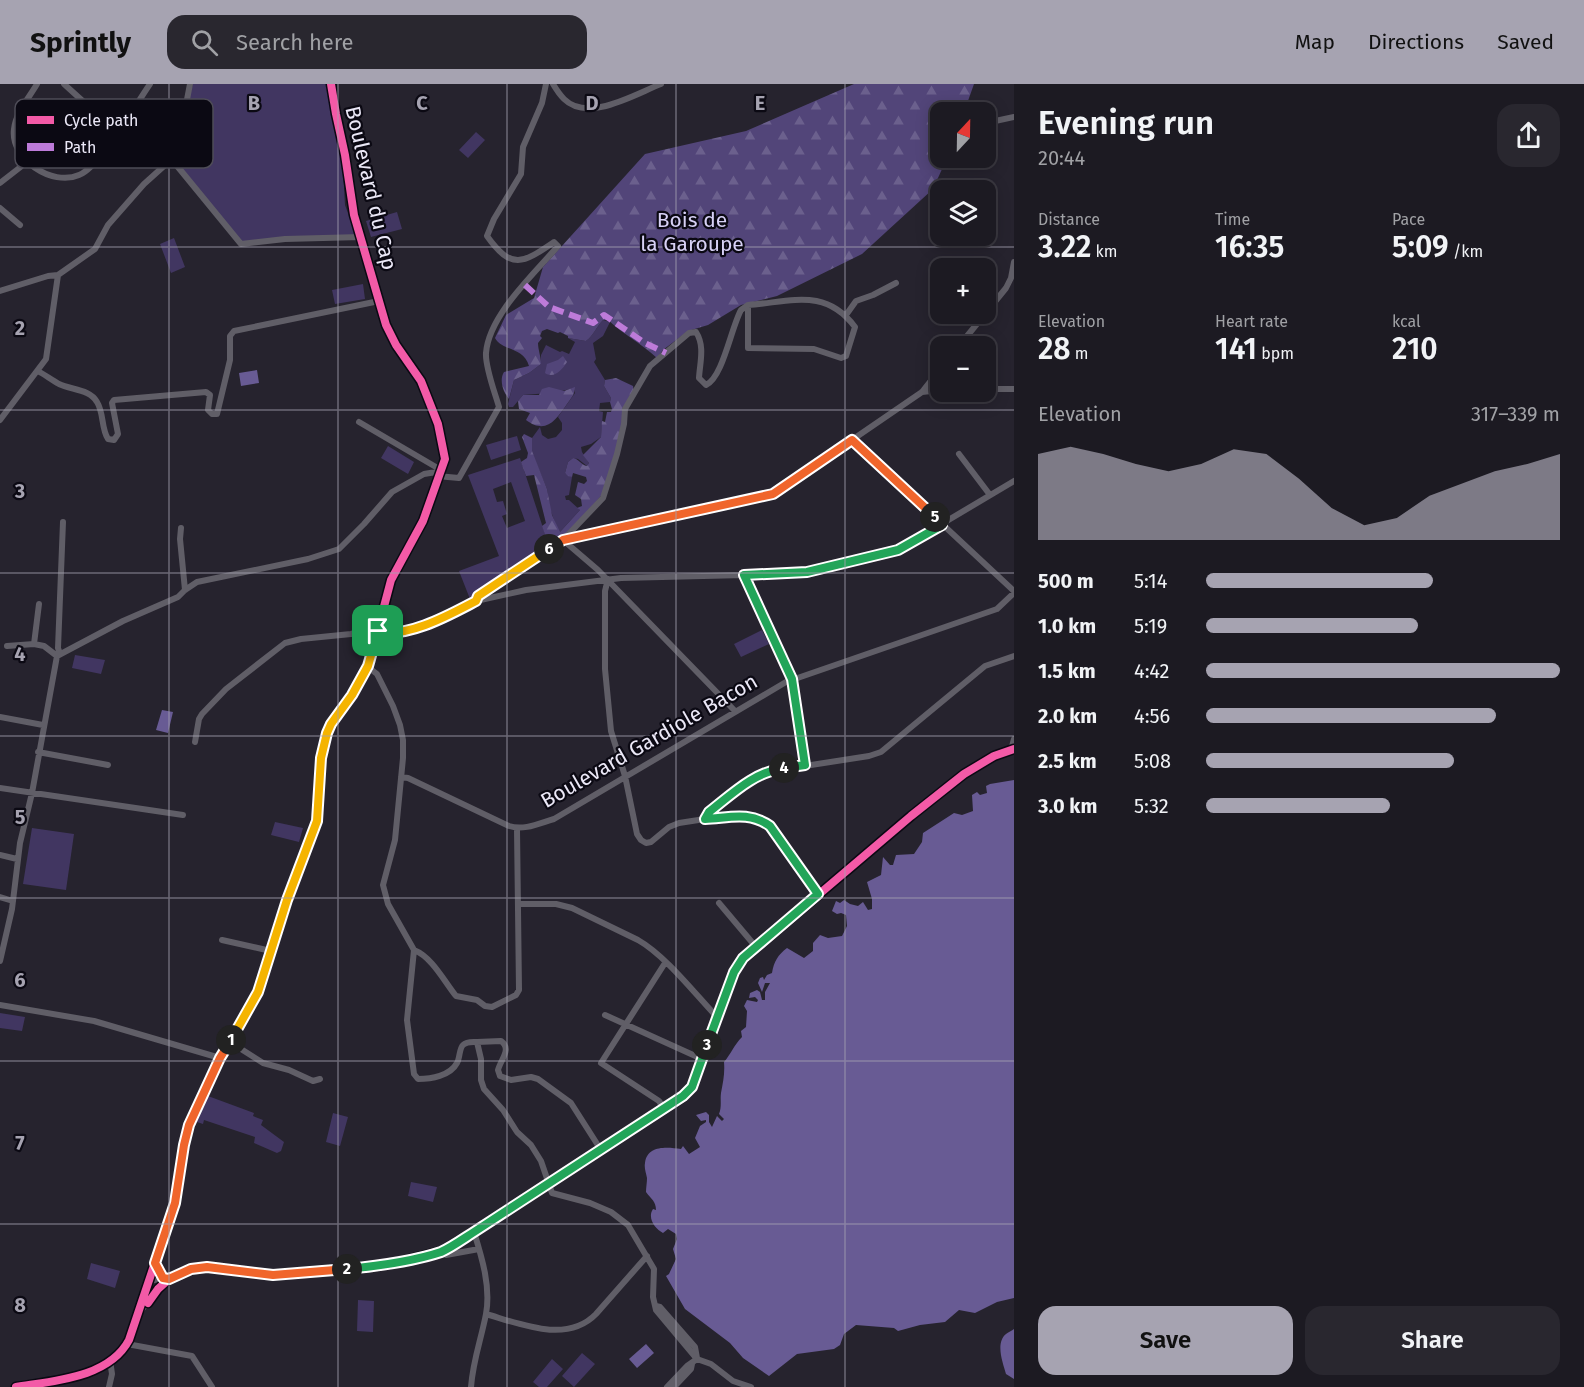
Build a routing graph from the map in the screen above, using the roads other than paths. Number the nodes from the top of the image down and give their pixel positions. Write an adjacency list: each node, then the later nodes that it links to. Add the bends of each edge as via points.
1 (38, 84): 9 (street)
2 (64, 84): 10 (street)
3 (150, 84): 11 (street)
4 (190, 84): 12 (street)
5 (331, 84): 23 (street, Boulevard du Cap)
6 (546, 84): 42 (street, via 542,103 522,147 521,174 487,236 498,251 517,261 529,259 554,242 558,246 498,317 489,336 486,355 499,407 459,478)
7 (553, 84): 8 (street, via 565,100 583,109 600,108)
8 (661, 84)
9 (28, 99)
10 (81, 99)
11 (140, 99)
12 (187, 99)
13 (1014, 117): 14 (street)
14 (996, 121)
15 (19, 168): 20 (street)
16 (35, 168): 17 (street, via 53,176 81,175)
17 (89, 168)
18 (162, 168): 25 (street, via 108,225 95,249)
19 (177, 168): 23 (street, via 240,244)
20 (0, 183)
21 (0, 208): 22 (street)
22 (20, 225)
23 (361, 237): 28 (street, Boulevard du Cap)
24 (1014, 262): 31 (street, via 1006,288)
25 (58, 275): 27 (street); 32 (street, via 49,350)
26 (896, 283): 30 (street, via 856,301)
27 (0, 291)
28 (380, 301): 32 (street, via 234,331 217,414 208,410 210,394 206,392 114,400 118,435 114,440 105,436 97,401 88,393 60,385); 42 (street, Boulevard du Cap, via 386,325 421,381 438,424 445,453)
29 (748, 305): 30 (street, via 811,299); 30 (street, via 748,348 815,349 844,358 855,327); 48 (street, via 737,316 709,384 699,378 702,350 696,332 688,333 650,366 625,409 617,454 603,498)
30 (846, 315)
31 (967, 336)
32 (38, 371): 38 (street)
33 (930, 382): 37 (street)
34 (996, 389): 35 (street)
35 (1014, 389)
36 (930, 391): 37 (street)
37 (922, 392): 40 (street)
38 (0, 420)
39 (359, 422): 42 (street)
40 (852, 440): 46 (street); 48 (street, via 773,494)
41 (959, 454): 44 (street)
42 (441, 474): 51 (street, via 424,474 392,492 339,549 197,582); 55 (street, Boulevard du Cap, via 423,520 391,580)
43 (1014, 481): 44 (street)
44 (990, 495): 46 (street)
45 (63, 522): 58 (street)
46 (942, 525): 49 (street, via 898,550 807,572); 52 (street)
47 (181, 528): 51 (street)
48 (563, 540): 50 (street); 53 (street)
49 (744, 575): 50 (street); 61 (street)
50 (608, 579): 53 (street); 62 (street); 71 (street, via 605,669 611,732)
51 (185, 590): 58 (street, via 178,597)
52 (1014, 592): 61 (street, Boulevard Gardiole Bacon, via 997,609)
53 (476, 601): 55 (street, via 431,624)
54 (39, 604): 56 (street)
55 (378, 631): 60 (street, Boulevard du Cap); 66 (street, via 285,643 226,689 202,714)
56 (34, 644): 57 (street); 58 (street)
57 (7, 646)
58 (58, 655): 64 (street)
59 (1014, 656): 70 (street, via 985,666 880,752)
60 (368, 666): 72 (street, via 377,674 400,725); 88 (street, Boulevard du Cap, via 327,733 321,758 317,821)
61 (792, 679): 62 (street, Boulevard Gardiole Bacon); 70 (street)
62 (735, 711): 71 (street, Boulevard Gardiole Bacon)
63 (0, 717): 64 (street)
64 (43, 725): 68 (street)
65 (1014, 739): 67 (street)
66 (195, 742)
67 (1012, 749): 80 (street, via 964,774)
68 (38, 752): 69 (street); 74 (street)
69 (108, 765)
70 (805, 765): 76 (street, via 776,769 753,778)
71 (625, 776): 76 (street, via 637,834 646,843 669,827); 77 (street, Boulevard Gardiole Bacon, via 554,819)
72 (401, 777): 77 (street); 87 (street, via 395,840 384,892)
73 (0, 788): 74 (street)
74 (32, 793): 75 (street); 79 (street)
75 (183, 815)
76 (705, 819): 80 (street, via 761,820 770,826)
77 (517, 829): 84 (street)
78 (0, 855): 79 (street)
79 (17, 858): 82 (street)
80 (818, 894): 86 (street)
81 (0, 897): 82 (street)
82 (14, 901): 89 (street)
83 (719, 903): 86 (street)
84 (518, 904): 87 (street, via 519,990 492,1007 456,996 433,965); 90 (street, via 572,908 646,944)
85 (222, 940): 88 (street)
86 (756, 946): 93 (street, via 734,972)
87 (414, 950): 96 (street, via 406,1020 414,1074 425,1079 447,1073 457,1062 462,1046)
88 (271, 951): 95 (street, Boulevard du Cap, via 258,992)
89 (0, 961)
90 (665, 963): 93 (street); 94 (street)
91 (0, 1005): 97 (street, via 94,1021)
92 (605, 1015): 94 (street)
93 (718, 1018): 98 (street)
94 (625, 1025): 98 (street); 100 (street, via 601,1064 659,1101)
95 (230, 1042): 97 (street, Boulevard du Cap); 99 (street, via 263,1063 313,1081)
96 (477, 1042): 101 (street, via 506,1044 498,1070 500,1076 511,1080 538,1079 571,1102); 102 (street, via 484,1089 531,1145)
97 (220, 1058): 107 (street, Boulevard du Cap, via 189,1125 175,1203)
98 (702, 1059): 100 (street, via 692,1087)
99 (320, 1079)
100 (665, 1110): 101 (street)
101 (602, 1150): 102 (street)
102 (548, 1183): 103 (street); 106 (street, via 554,1195 611,1212 628,1225)
103 (474, 1232): 104 (street); 105 (street)
104 (479, 1249): 105 (street, via 454,1255); 112 (street, via 487,1287)
105 (442, 1251): 108 (street, via 390,1264 273,1275 200,1267)
106 (647, 1256): 112 (street, via 590,1321 578,1326 545,1330); 115 (street, via 655,1271 656,1306 695,1347)
107 (155, 1263): 108 (street); 109 (street, Boulevard du Cap)
108 (166, 1278): 109 (street); 110 (street)
109 (149, 1284): 110 (street); 111 (street, Boulevard du Cap)
110 (158, 1289): 111 (street)
111 (140, 1312): 113 (street)
112 (486, 1314): 119 (street)
113 (127, 1344): 114 (street); 118 (street, via 192,1356)
114 (110, 1360): 116 (street, via 80,1375); 117 (street)
115 (695, 1361): 120 (street); 121 (street); 122 (street, via 711,1364 733,1381)
116 (16, 1387)
117 (109, 1387)
118 (212, 1387)
119 (471, 1387)
120 (667, 1387)
121 (674, 1387)
122 (751, 1387)

